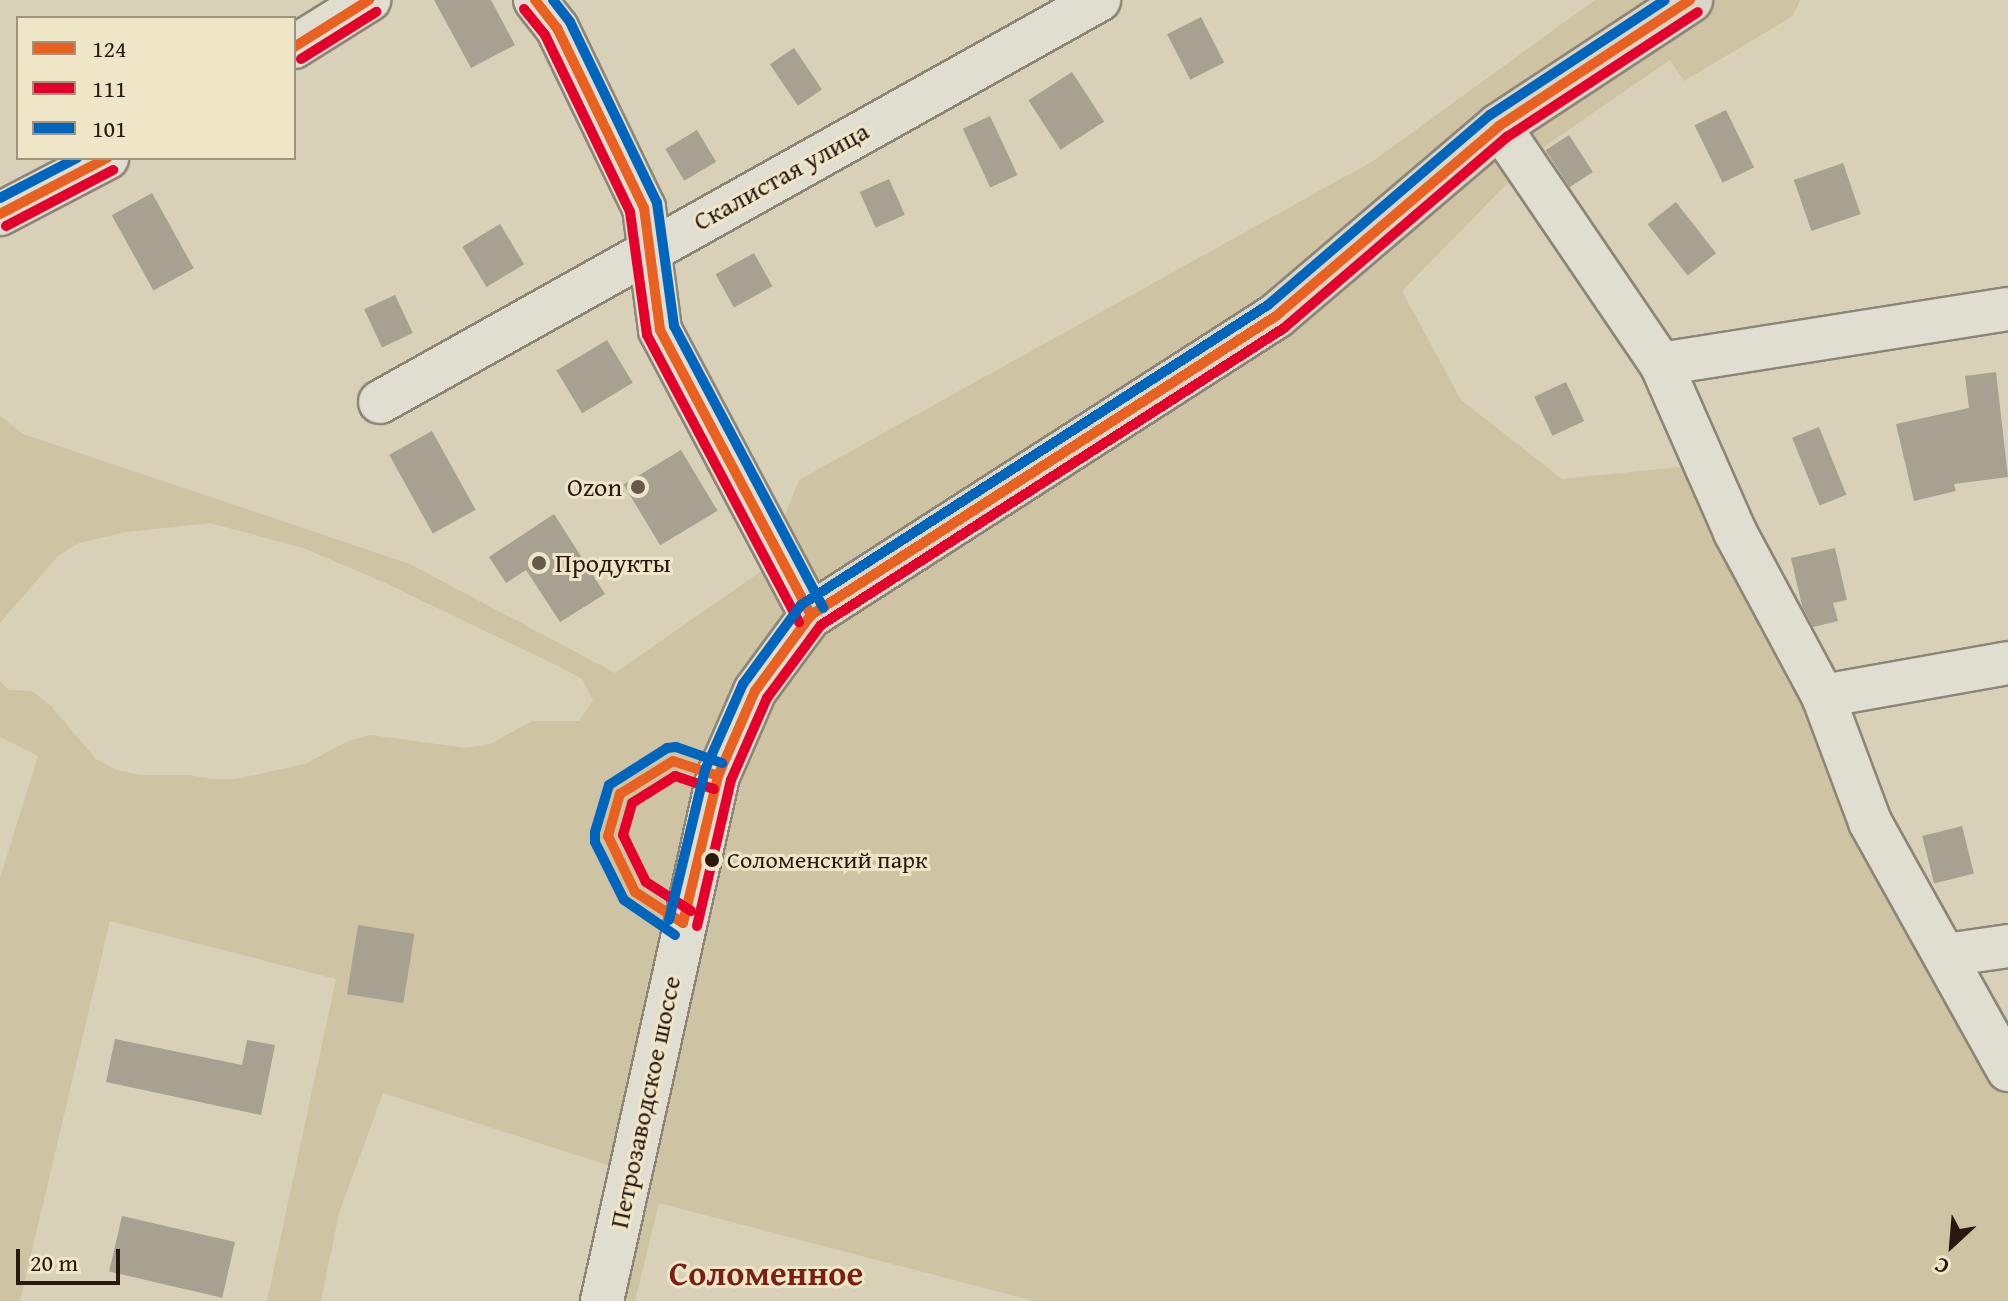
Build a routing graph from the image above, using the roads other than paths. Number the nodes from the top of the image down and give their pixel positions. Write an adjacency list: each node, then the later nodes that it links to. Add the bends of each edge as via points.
1 (369, 0): 5 (street)
2 (535, 0): 9 (street, via 557,28 644,208)
3 (1099, 0): 9 (street, Скалистая улица)
4 (1690, 0): 6 (main road, Петрозаводское шоссе)
5 (296, 46)
6 (1499, 126): 11 (street); 13 (main road, Петрозаводское шоссе, via 1276,316)
7 (103, 160): 8 (street)
8 (0, 214)
9 (649, 248): 12 (street, Скалистая улица); 13 (street, via 660,330)
10 (2008, 309): 11 (street)
11 (1661, 364): 15 (street, via 1735,532)
12 (380, 402)
13 (811, 615): 19 (street, Петрозаводское шоссе, via 755,691 718,776)
14 (2008, 663): 15 (street)
15 (1823, 696): 17 (street, via 1870,822)
16 (2008, 946): 17 (street)
17 (1946, 955): 18 (street)
18 (2008, 1070)
19 (602, 1301)

